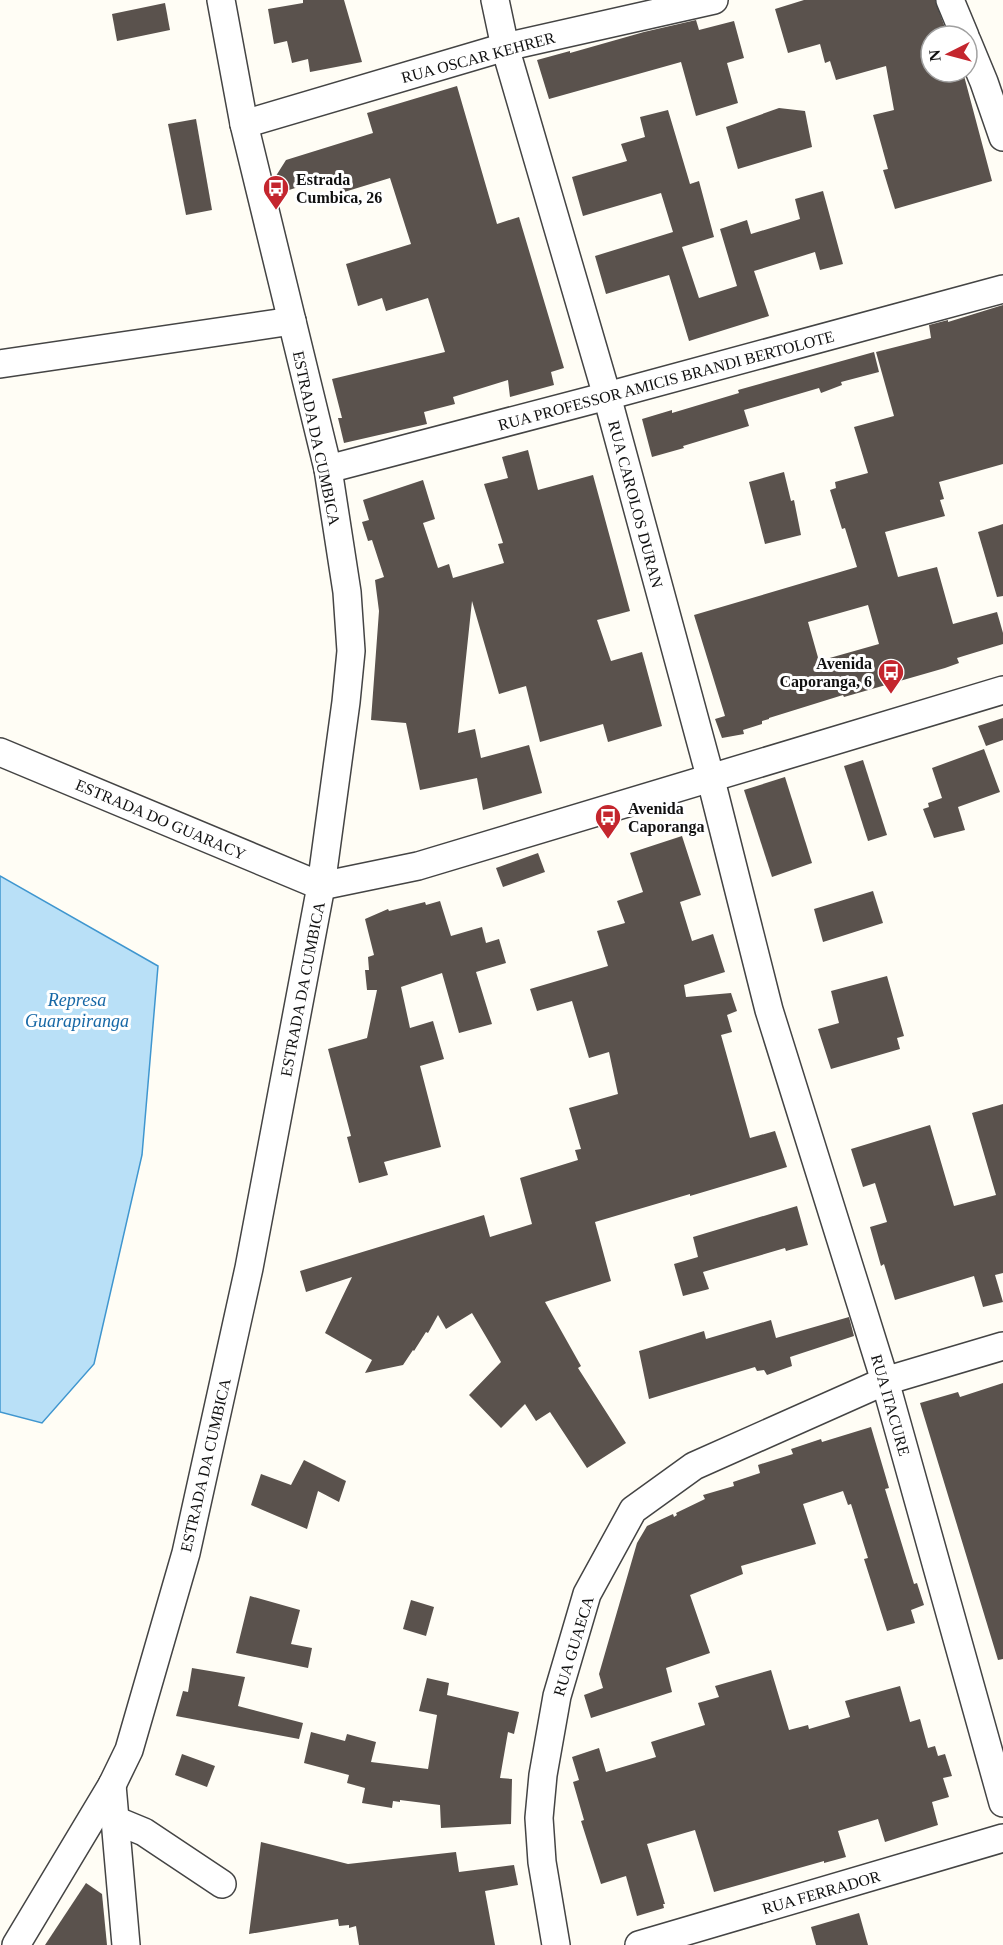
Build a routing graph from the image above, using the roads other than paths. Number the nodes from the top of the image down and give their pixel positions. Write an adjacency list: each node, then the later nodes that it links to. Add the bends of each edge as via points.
1 (221, 0): 8 (street, ESTRADA DA CUMBICA)
2 (495, 0): 6 (street, RUA CAROLOS DURAN)
3 (714, 0): 6 (street, RUA OSCAR KEHRER)
4 (950, 0): 5 (street)
5 (960, 24)
6 (505, 46): 8 (street, RUA OSCAR KEHRER); 13 (street, RUA CAROLOS DURAN)
7 (979, 70): 9 (street)
8 (244, 124): 11 (street, ESTRADA DA CUMBICA)
9 (1003, 137)
10 (1003, 289): 13 (street, RUA PROFESSOR AMICIS BRANDI BERTOLOTE)
11 (292, 321): 12 (street); 14 (street, ESTRADA DA CUMBICA)
12 (0, 364)
13 (607, 396): 14 (street, RUA PROFESSOR AMICIS BRANDI BERTOLOTE); 17 (street, RUA CAROLOS DURAN)
14 (328, 469): 18 (street, ESTRADA DA CUMBICA, via 347,592 351,651)
15 (1003, 690): 17 (street)
16 (0, 752): 18 (street, ESTRADA DO GUARACY)
17 (710, 777): 18 (street, via 417,866); 19 (street, RUA CAROLOS DURAN)
18 (321, 886): 22 (street, ESTRADA DA CUMBICA, via 249,1268 186,1553 129,1750)
19 (770, 1010): 21 (street, RUA ITACURE)
20 (1003, 1346): 21 (street, RUA GUAECA)
21 (885, 1381): 23 (street, RUA ITACURE); 29 (street, RUA GUAECA, via 694,1466 633,1510 587,1594 557,1696 543,1775 539,1818 542,1862)
22 (112, 1785): 24 (street); 27 (street, ESTRADA DA CUMBICA)
23 (1003, 1803)
24 (115, 1820): 26 (street, via 144,1832); 28 (street)
25 (1003, 1838): 30 (street, RUA FERRADOR)
26 (222, 1884)
27 (16, 1945)
28 (126, 1945)
29 (556, 1945)
30 (639, 1945)

